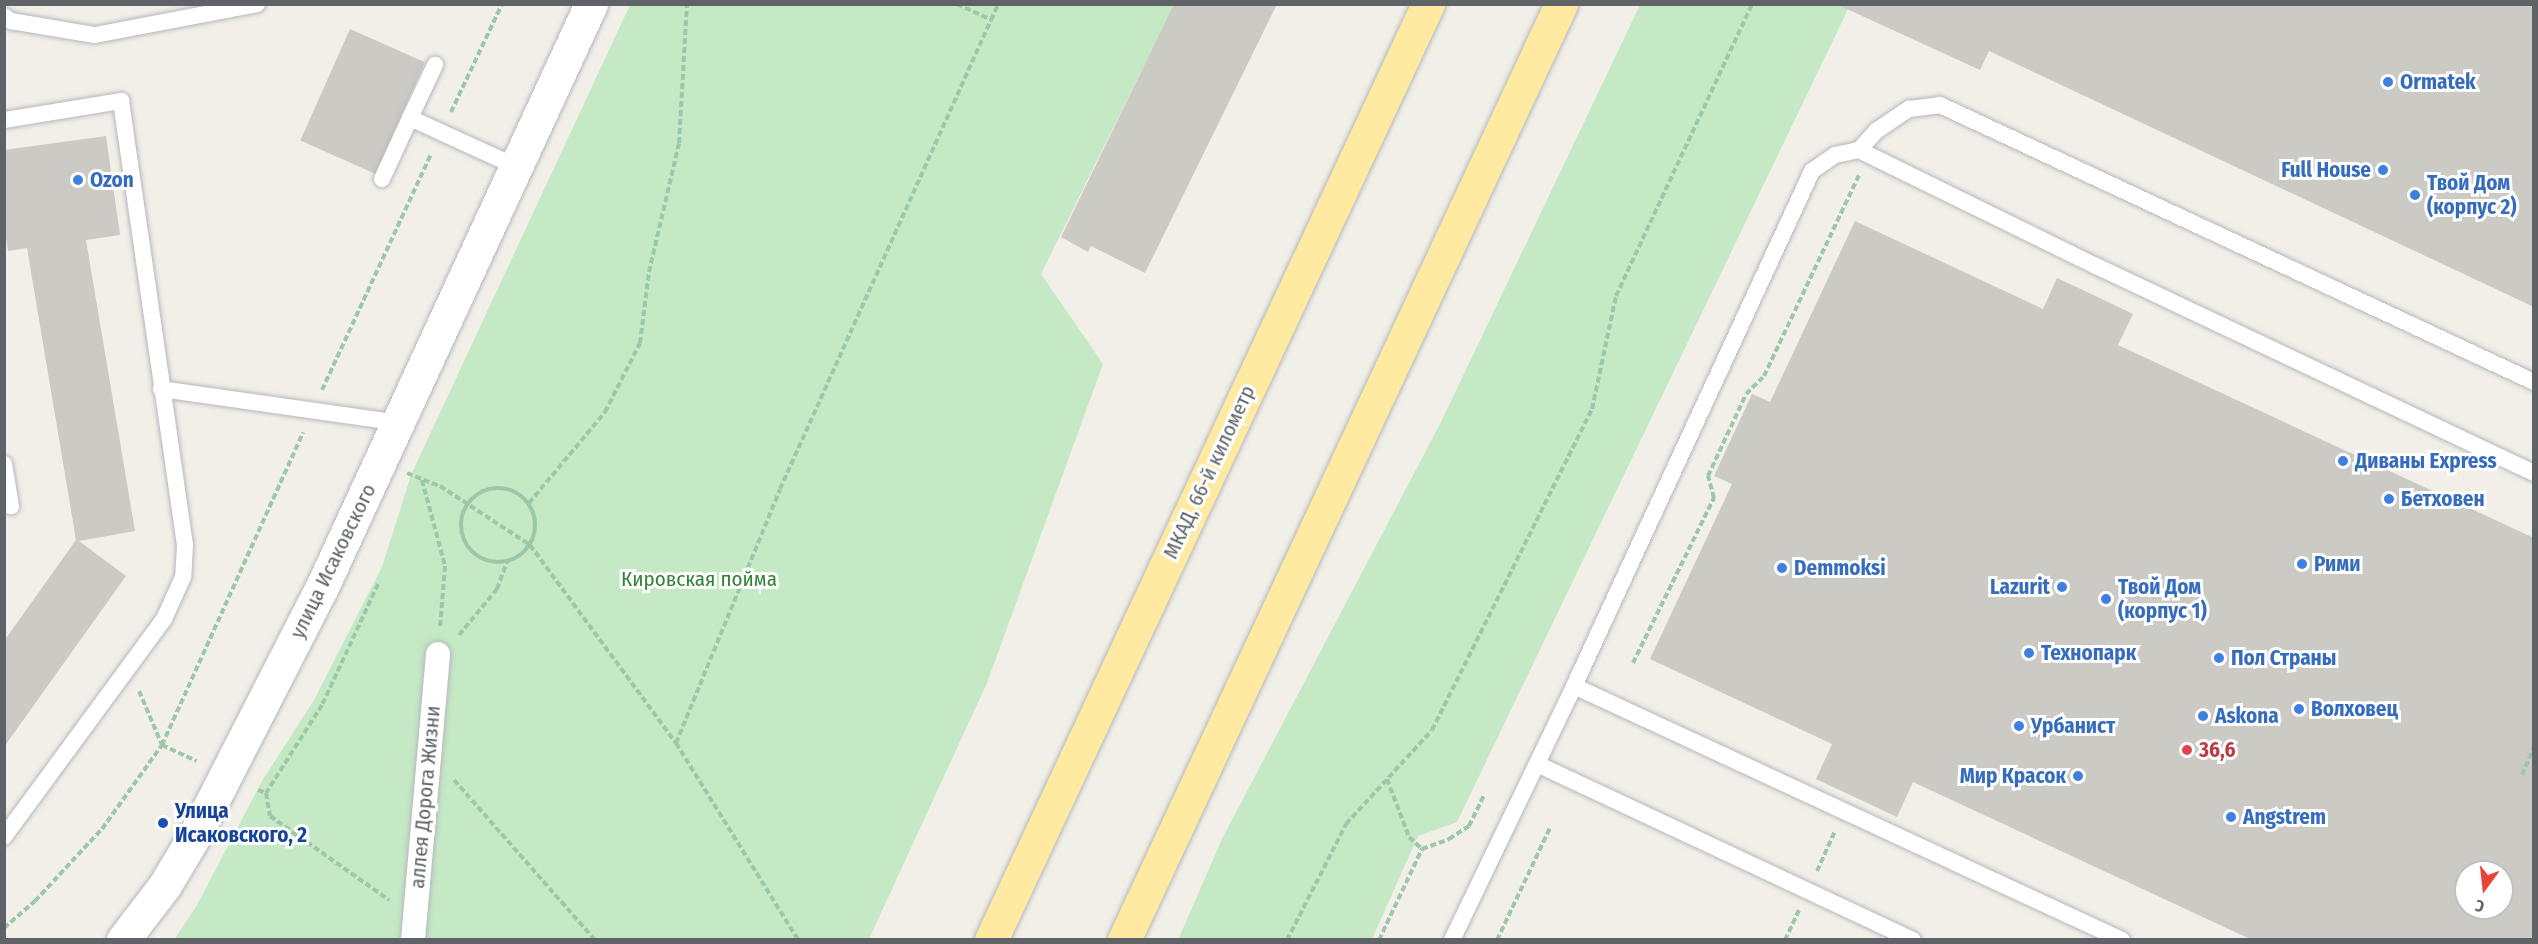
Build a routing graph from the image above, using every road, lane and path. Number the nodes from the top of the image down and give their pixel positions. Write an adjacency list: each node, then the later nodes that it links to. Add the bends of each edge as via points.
1 (257, 4): 9 (lane, via 95,35 12,21)
2 (591, 4): 15 (street, улица Исаковского)
3 (687, 4): 25 (path, via 679,143 649,272 640,343 605,412)
4 (957, 4): 10 (path)
5 (998, 4): 10 (path)
6 (1428, 4): 54 (highway, МКАД, 66-й километр)
7 (1561, 4): 55 (highway)
8 (1752, 4): 41 (path, via 1616,296 1592,409 1432,730)
9 (4, 16)
10 (991, 20): 35 (path, via 780,489)
11 (435, 65): 12 (lane)
12 (410, 118): 15 (lane); 17 (lane)
13 (4, 120): 19 (lane, via 121,101)
14 (1859, 150): 18 (lane, via 1876,131 1909,109 1940,105); 22 (lane); 34 (lane, via 1835,155 1812,171)
15 (517, 167): 20 (street, улица Исаковского)
16 (1860, 172): 32 (path, via 1764,376 1746,394 1708,476 1714,498)
17 (382, 179)
18 (2534, 382)
19 (161, 389): 20 (lane); 33 (lane, via 185,544 183,577 164,619)
20 (399, 423): 51 (street, улица Исаковского, via 322,587 196,833 165,885)
21 (4, 464): 27 (lane)
22 (2534, 473)
23 (422, 479): 31 (path, via 445,566)
24 (440, 486): 26 (path)
25 (529, 503): 26 (path, via 504,488 489,489); 28 (path, via 535,516)
26 (466, 505): 28 (path); 29 (path, via 461,519 468,547 478,557)
27 (11, 506)
28 (530, 545): 29 (path); 35 (path)
29 (507, 562): 31 (path, via 497,590 470,625)
30 (378, 584): 43 (path, via 322,705)
31 (438, 654): 37 (street, аллея Дорога Жизни)
32 (1633, 663)
33 (129, 666): 38 (path, via 162,745); 47 (lane)
34 (1574, 686): 39 (lane); 61 (lane)
35 (676, 742): 53 (path)
36 (2534, 747): 40 (path)
37 (429, 752): 50 (street, аллея Дорога Жизни); 52 (path)
38 (200, 763)
39 (1537, 765): 58 (lane); 60 (lane)
40 (2522, 775)
41 (1387, 779): 48 (path, via 1409,837); 56 (path, via 1346,824)
42 (258, 790): 43 (path)
43 (266, 793): 50 (path, via 270,816)
44 (1484, 795): 48 (path, via 1469,826)
45 (1551, 826): 59 (path)
46 (102, 829): 49 (path, via 35,901)
47 (4, 837)
48 (1422, 849): 57 (path)
49 (4, 928)
50 (414, 929)
51 (123, 939)
52 (595, 939)
53 (798, 939)
54 (991, 939)
55 (1124, 939)
56 (1287, 939)
57 (1379, 939)
58 (1452, 939)
59 (1497, 939)
60 (1913, 939)
61 (2122, 939)

